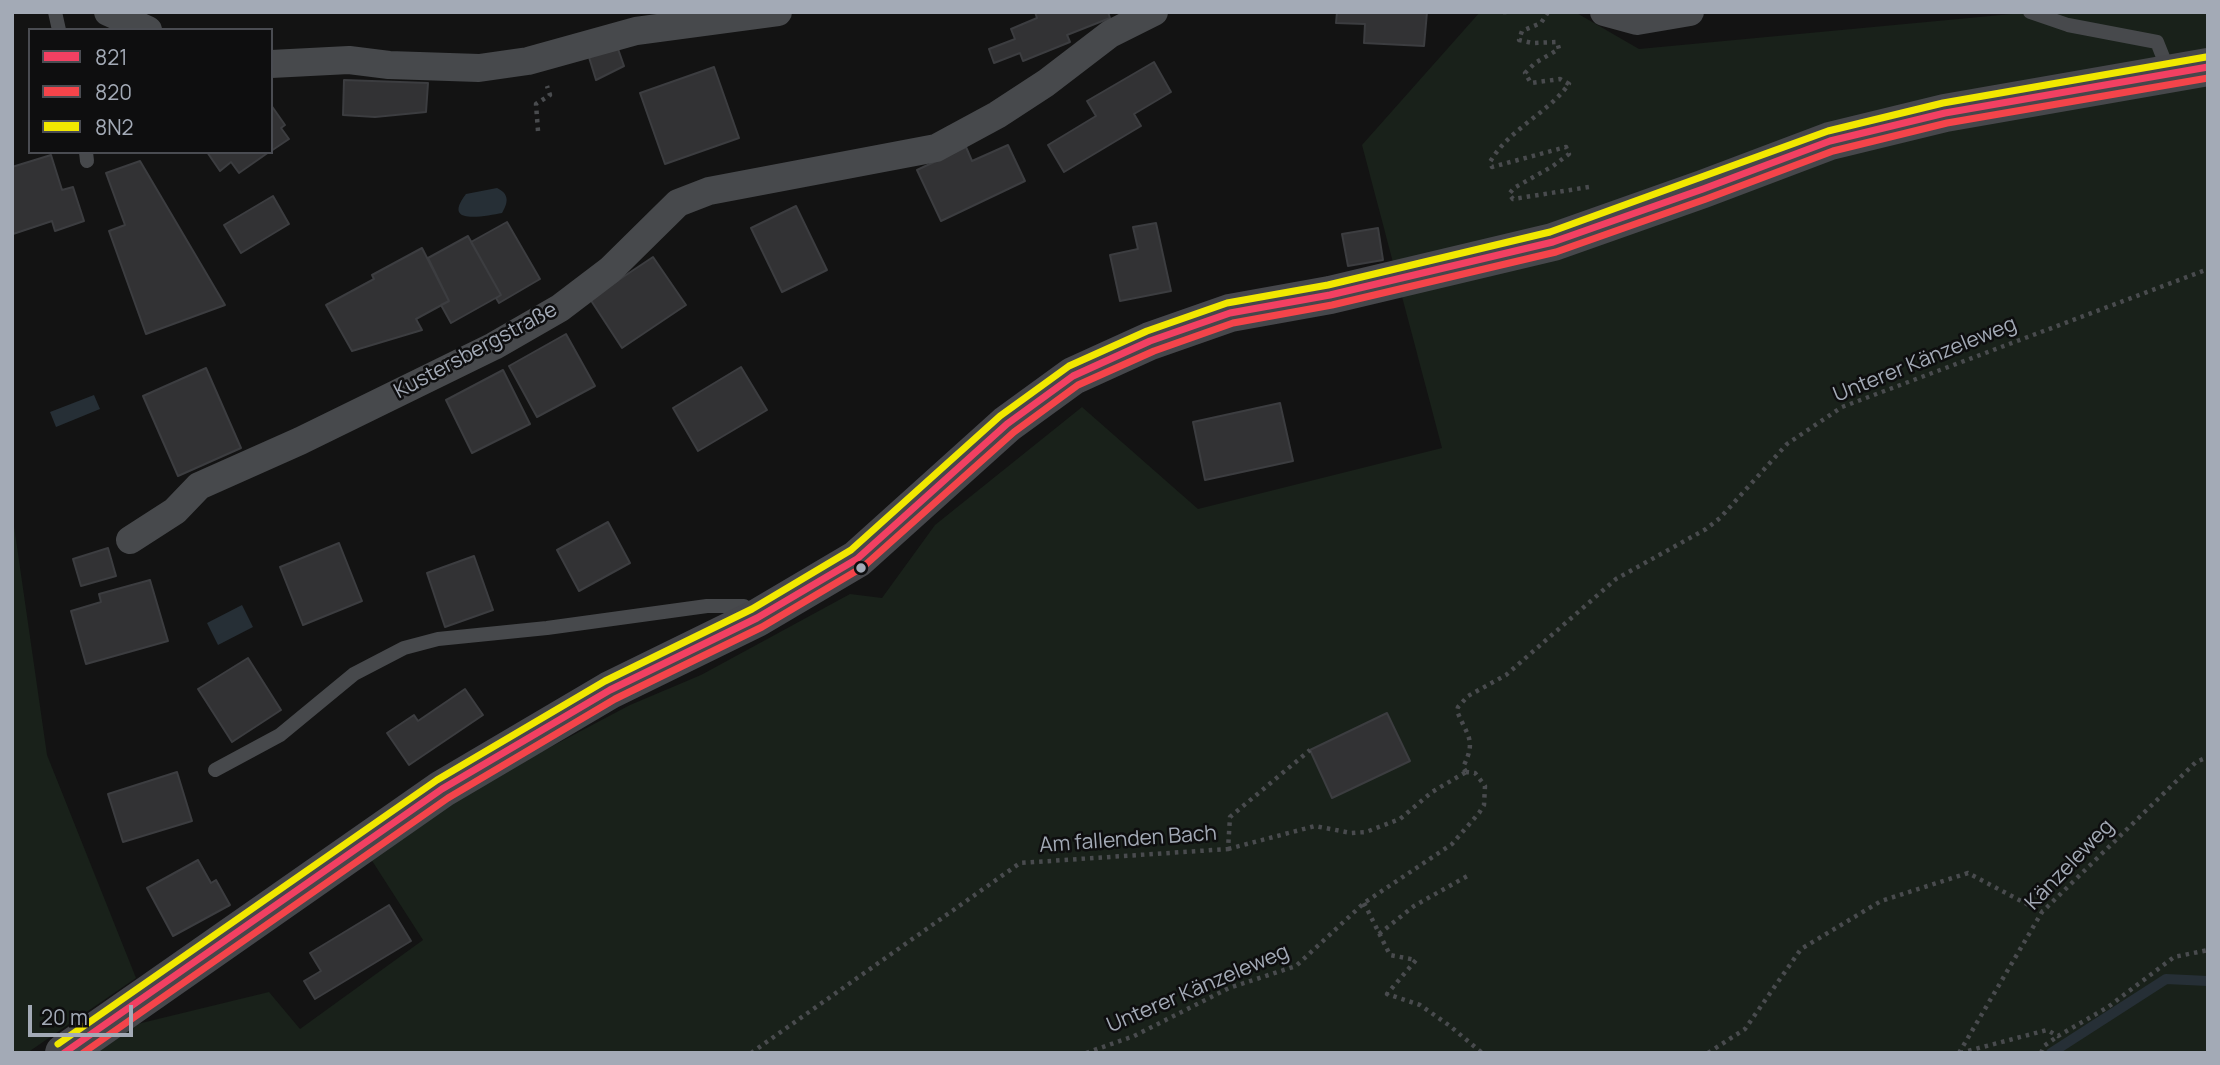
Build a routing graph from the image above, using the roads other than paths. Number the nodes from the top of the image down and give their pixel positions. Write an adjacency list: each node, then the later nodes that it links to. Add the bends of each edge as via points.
1 (108, 12): 7 (street)
2 (778, 12): 8 (street, via 636,31 540,58 479,68 349,60)
3 (1154, 12): 11 (street, Kustersbergstraße, via 1110,34 1027,96 936,148 709,191 678,203 610,270 561,309 300,441 199,486 175,511)
4 (1604, 12): 5 (street, via 1637,21)
5 (1690, 12)
6 (2030, 12): 10 (lane, via 2068,25 2157,42)
7 (144, 28)
8 (273, 64)
9 (2208, 67): 10 (main road)
10 (2169, 74): 12 (main road, via 1945,113 1830,141 1553,242 1330,295 1230,313 1150,341 1073,376 1007,424 857,559)
11 (130, 540)
12 (757, 618): 13 (lane, via 744,606 707,606 438,639 404,648 354,674 280,735); 14 (main road, via 610,690 442,789)
13 (215, 770)
14 (64, 1053)

